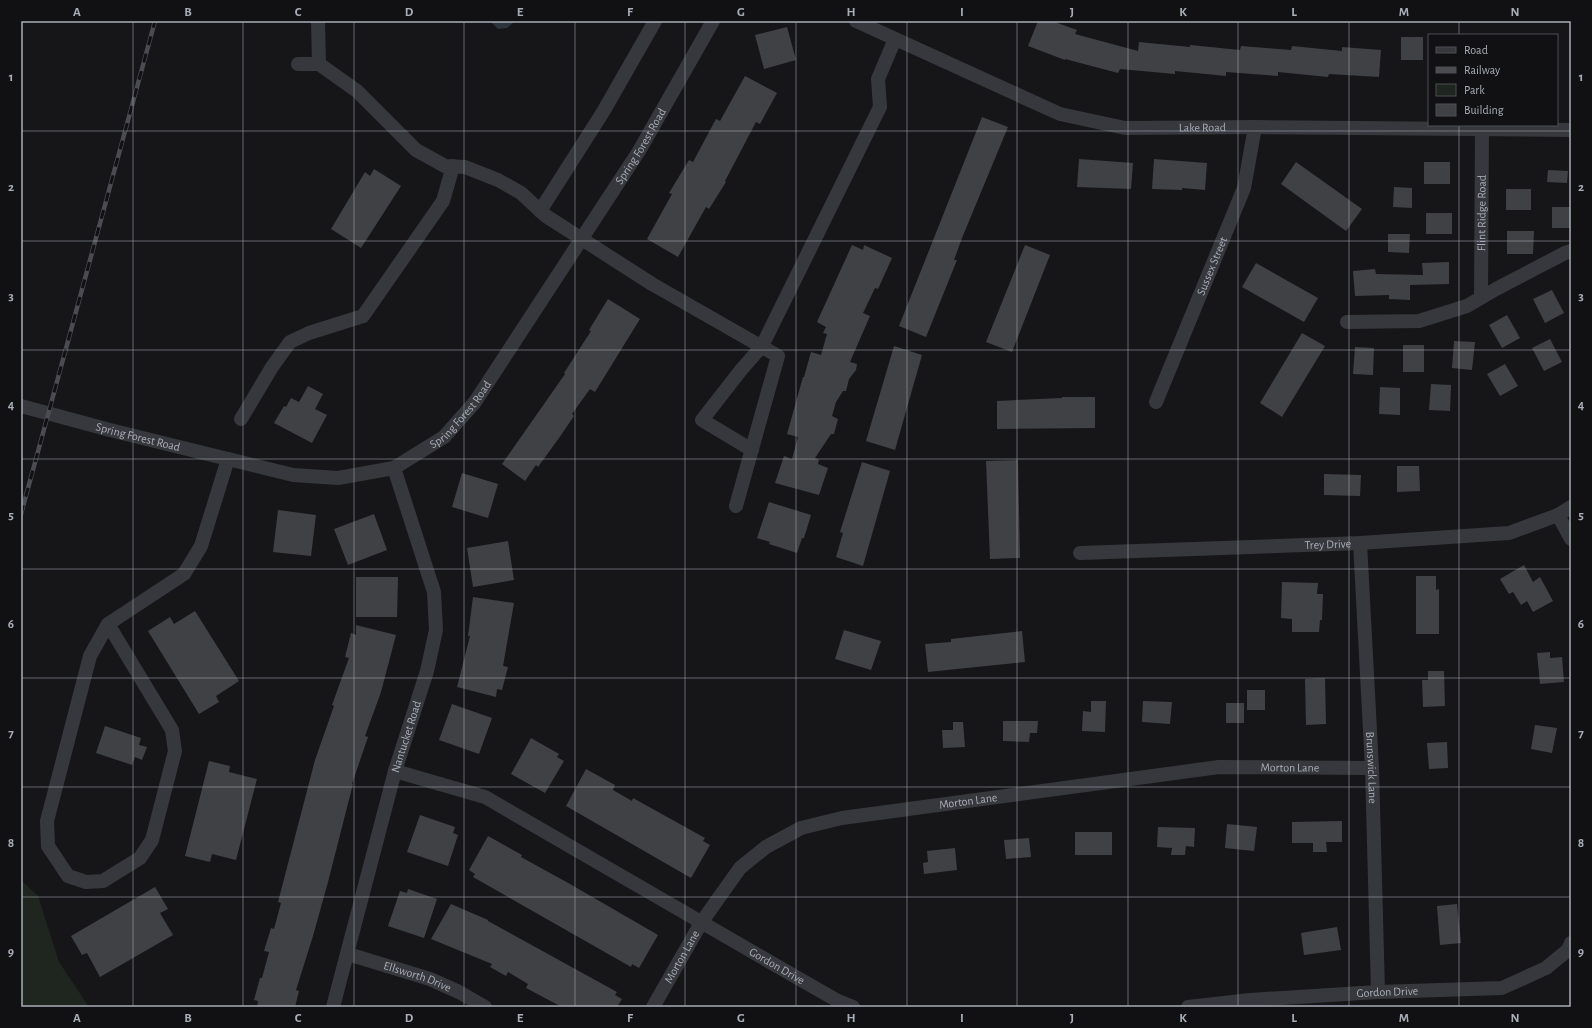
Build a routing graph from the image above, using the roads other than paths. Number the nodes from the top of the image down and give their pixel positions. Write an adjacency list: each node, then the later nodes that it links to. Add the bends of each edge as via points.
1 (318, 21): 7 (street)
2 (655, 21): 12 (street, via 604,112)
3 (713, 21): 13 (street, Spring Forest Road, via 639,151)
4 (856, 21): 5 (street, Lake Road)
5 (895, 39): 8 (street, Lake Road, via 1060,114 1125,128); 17 (street, via 878,79 880,107)
6 (298, 64): 7 (street)
7 (319, 64): 11 (street, via 356,91 416,150 445,166)
8 (1255, 127): 9 (street, Lake Road); 18 (street, Sussex Street, via 1244,188)
9 (1482, 129): 10 (street, Lake Road); 15 (street, Flint Ridge Road)
10 (1571, 130)
11 (453, 166): 12 (street, via 466,167 498,180 520,193); 20 (street, via 443,202 363,316 309,333 290,342)
12 (540, 211): 13 (street)
13 (581, 239): 17 (street, via 652,284); 23 (street, Spring Forest Road, via 475,402 444,437)
14 (1571, 251): 15 (street)
15 (1481, 297): 16 (street, via 1467,306 1419,321)
16 (1347, 322)
17 (762, 346): 21 (street, via 778,356); 21 (street, via 702,420)
18 (1156, 402)
19 (21, 406): 22 (street, Spring Forest Road)
20 (241, 419)
21 (752, 450): 24 (street)
22 (228, 459): 23 (street, Spring Forest Road, via 293,475 338,478); 30 (street, via 201,546 184,574)
23 (394, 468): 32 (street, Nantucket Road, via 434,592 436,630 427,671)
24 (736, 506)
25 (1571, 507): 26 (street, Trey Drive)
26 (1558, 515): 27 (street); 28 (street, Trey Drive, via 1509,533)
27 (1571, 539)
28 (1360, 543): 29 (street, Trey Drive); 31 (street, Brunswick Lane)
29 (1080, 553)
30 (108, 624): 30 (street, via 90,656 47,822 48,846 68,876 86,882 103,881 140,858 152,840 175,751 172,730)
31 (1372, 768): 33 (street, Morton Lane, via 1219,767 842,818 801,828 766,847 740,868); 36 (street, Brunswick Lane)
32 (395, 771): 33 (street, Gordon Drive, via 485,797); 35 (street, Nantucket Road)
33 (702, 923): 39 (street, Morton Lane); 40 (street, Gordon Drive)
34 (1571, 943): 36 (street, Gordon Drive, via 1568,950 1546,968 1502,988)
35 (348, 954): 37 (street, Nantucket Road); 38 (street, Ellsworth Drive, via 430,979)
36 (1378, 992): 41 (street, Gordon Drive, via 1250,1000)
37 (333, 1007)
38 (485, 1007)
39 (653, 1007)
40 (853, 1007)
41 (1188, 1007)

